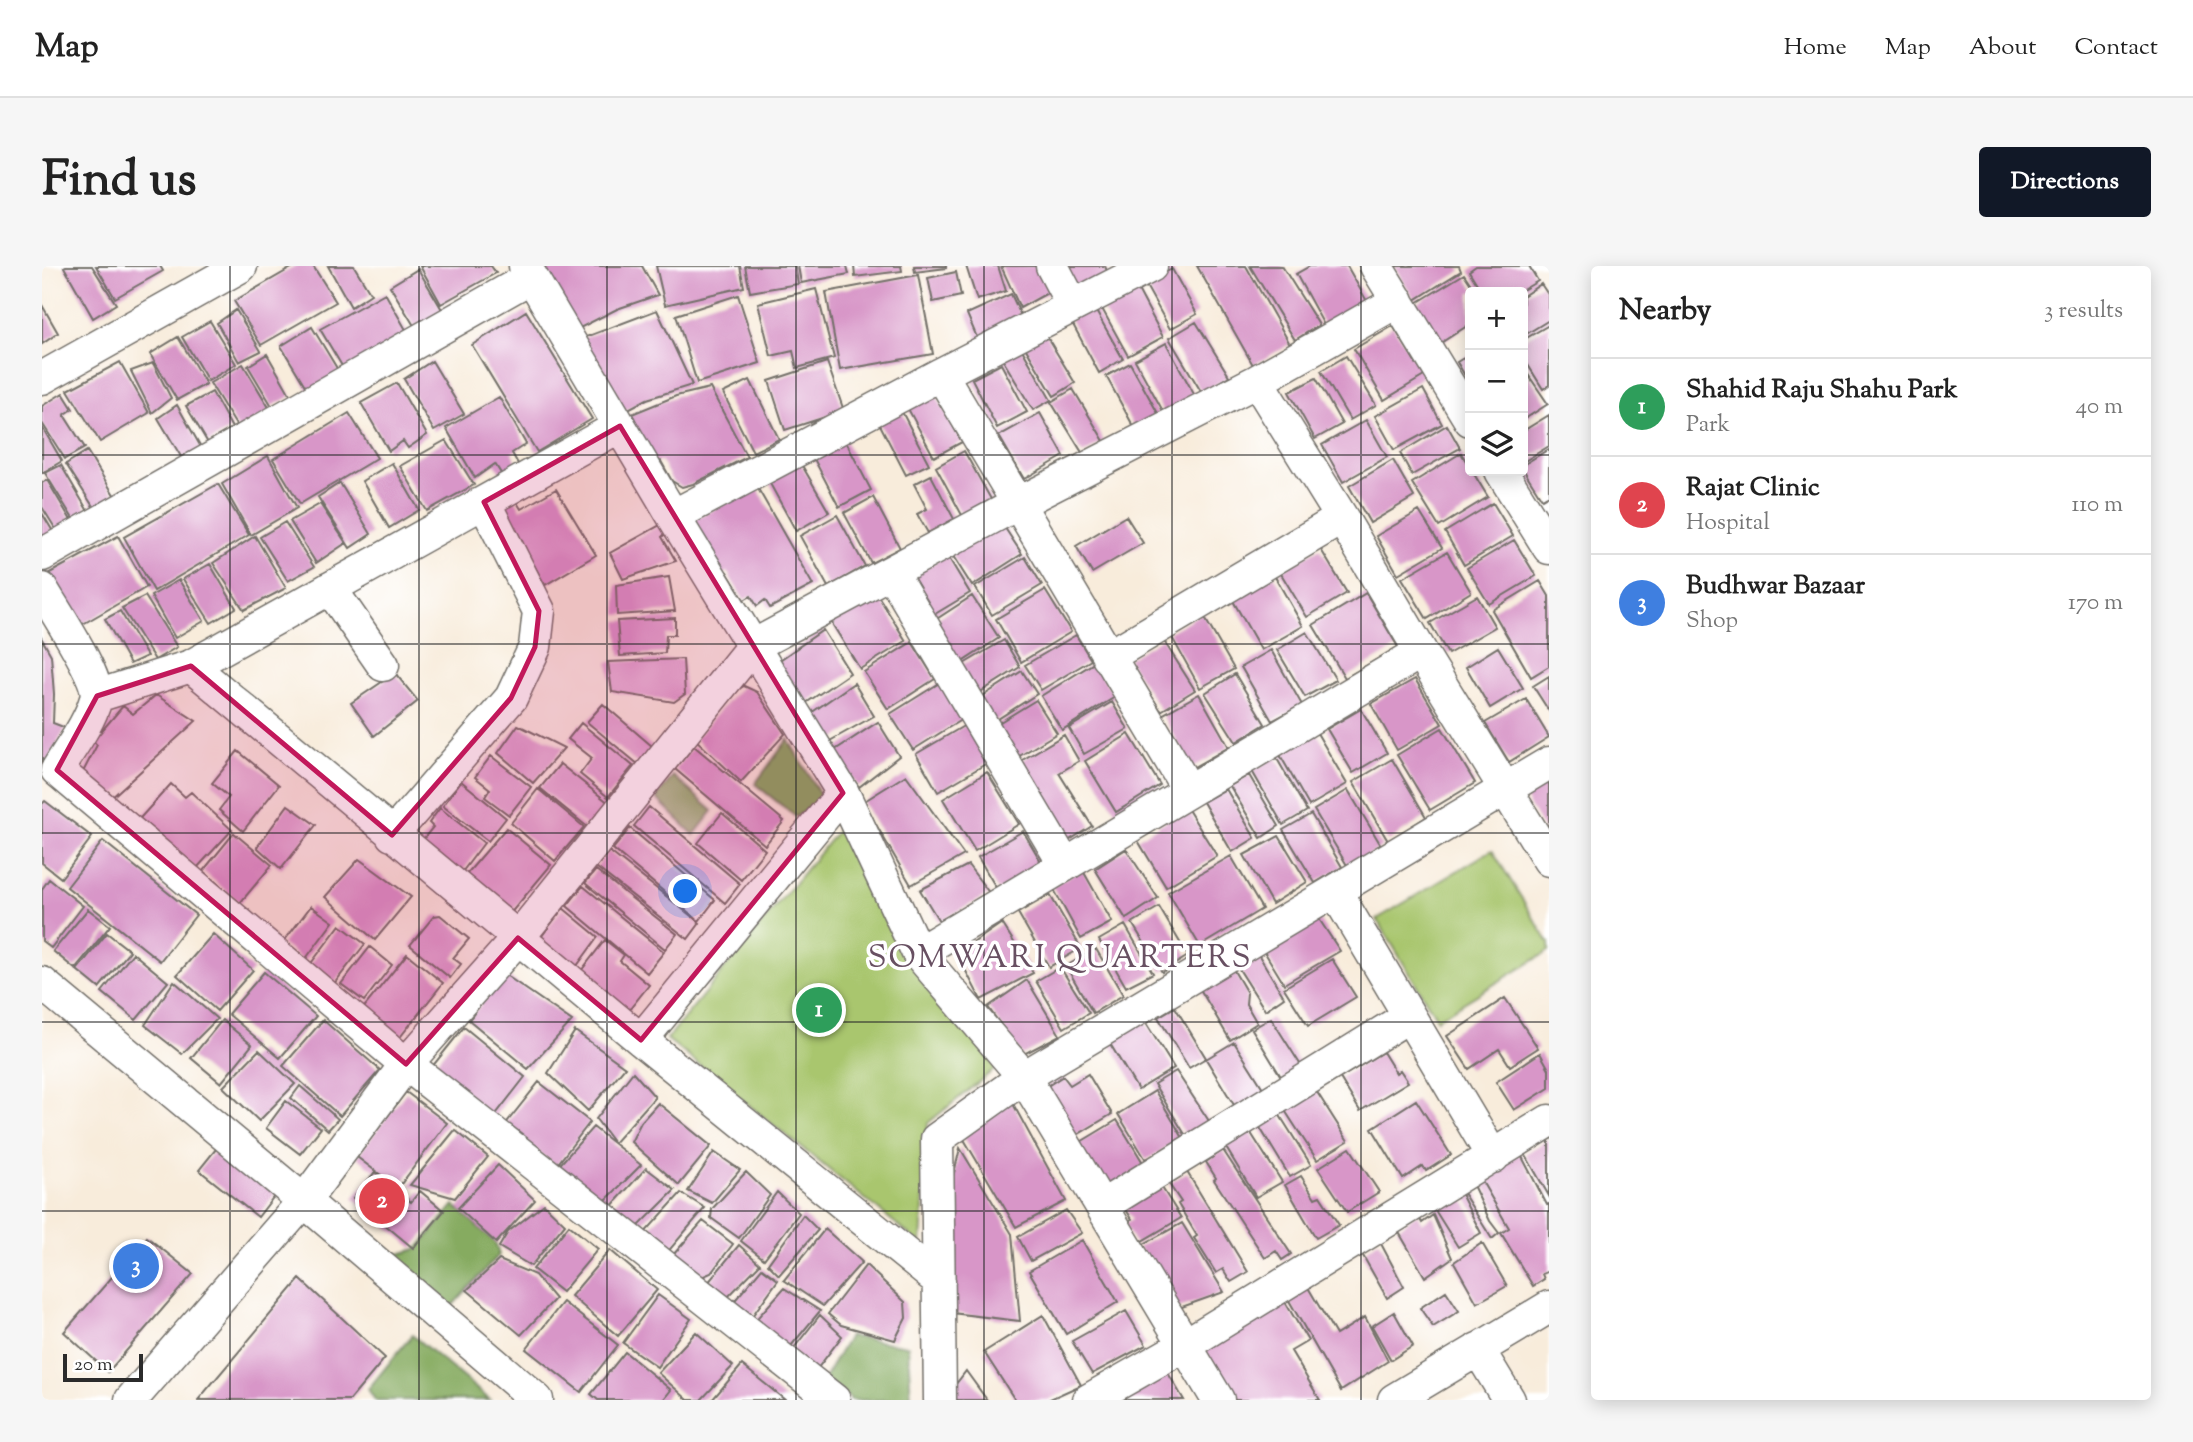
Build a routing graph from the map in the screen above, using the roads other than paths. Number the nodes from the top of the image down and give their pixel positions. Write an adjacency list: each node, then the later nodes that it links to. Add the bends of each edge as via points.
1 (241, 266): 9 (street)
2 (1052, 266): 7 (street)
3 (1151, 266): 7 (street)
4 (1376, 266): 6 (street)
5 (528, 271): 12 (street); 19 (street)
6 (1398, 301): 10 (street); 11 (street)
7 (1073, 306): 8 (street)
8 (941, 374): 15 (street); 16 (street)
9 (42, 378)
10 (1257, 381): 15 (street); 17 (street)
11 (1466, 413)
12 (620, 426): 14 (street); 16 (street)
13 (1505, 476): 18 (street)
14 (484, 502): 22 (street); 34 (street, via 539,611 535,647 511,698)
15 (1019, 503): 20 (street); 25 (street)
16 (673, 516): 23 (street)
17 (1342, 518): 24 (street); 25 (street)
18 (1549, 548)
19 (42, 555)
20 (891, 572): 23 (street); 36 (street)
21 (42, 589): 28 (street, via 92,674)
22 (330, 589): 26 (street); 27 (street)
23 (752, 646): 33 (street); 38 (street)
24 (1421, 652): 31 (street); 32 (street)
25 (1108, 657): 31 (street)
26 (383, 665)
27 (191, 666): 28 (street); 34 (street)
28 (97, 696): 30 (street, via 90,715)
29 (1549, 764): 32 (street)
30 (49, 777): 43 (street)
31 (1189, 791): 36 (street)
32 (1505, 791): 35 (street); 37 (street)
33 (843, 793): 39 (street); 42 (street)
34 (392, 835): 38 (street)
35 (1549, 860)
36 (1065, 865): 39 (street)
37 (1335, 891): 41 (street); 44 (street)
38 (518, 938): 42 (street); 43 (street)
39 (918, 953): 44 (street)
40 (42, 983): 47 (street)
41 (1409, 1016): 46 (street); 48 (street)
42 (640, 1040): 49 (street)
43 (406, 1064): 47 (street); 55 (street)
44 (1024, 1077): 48 (street); 49 (street, via 937,1139)
45 (1549, 1122): 46 (street)
46 (1493, 1157): 51 (street)
47 (304, 1200): 53 (street); 54 (street)
48 (1102, 1206): 51 (street)
49 (939, 1281): 56 (street)
50 (1549, 1307): 52 (street)
51 (1185, 1345): 57 (street); 58 (street)
52 (1478, 1349): 59 (street); 60 (street)
53 (521, 1395)
54 (131, 1400)
55 (834, 1400)
56 (940, 1400)
57 (1089, 1400)
58 (1218, 1400)
59 (1394, 1400)
60 (1509, 1400)

